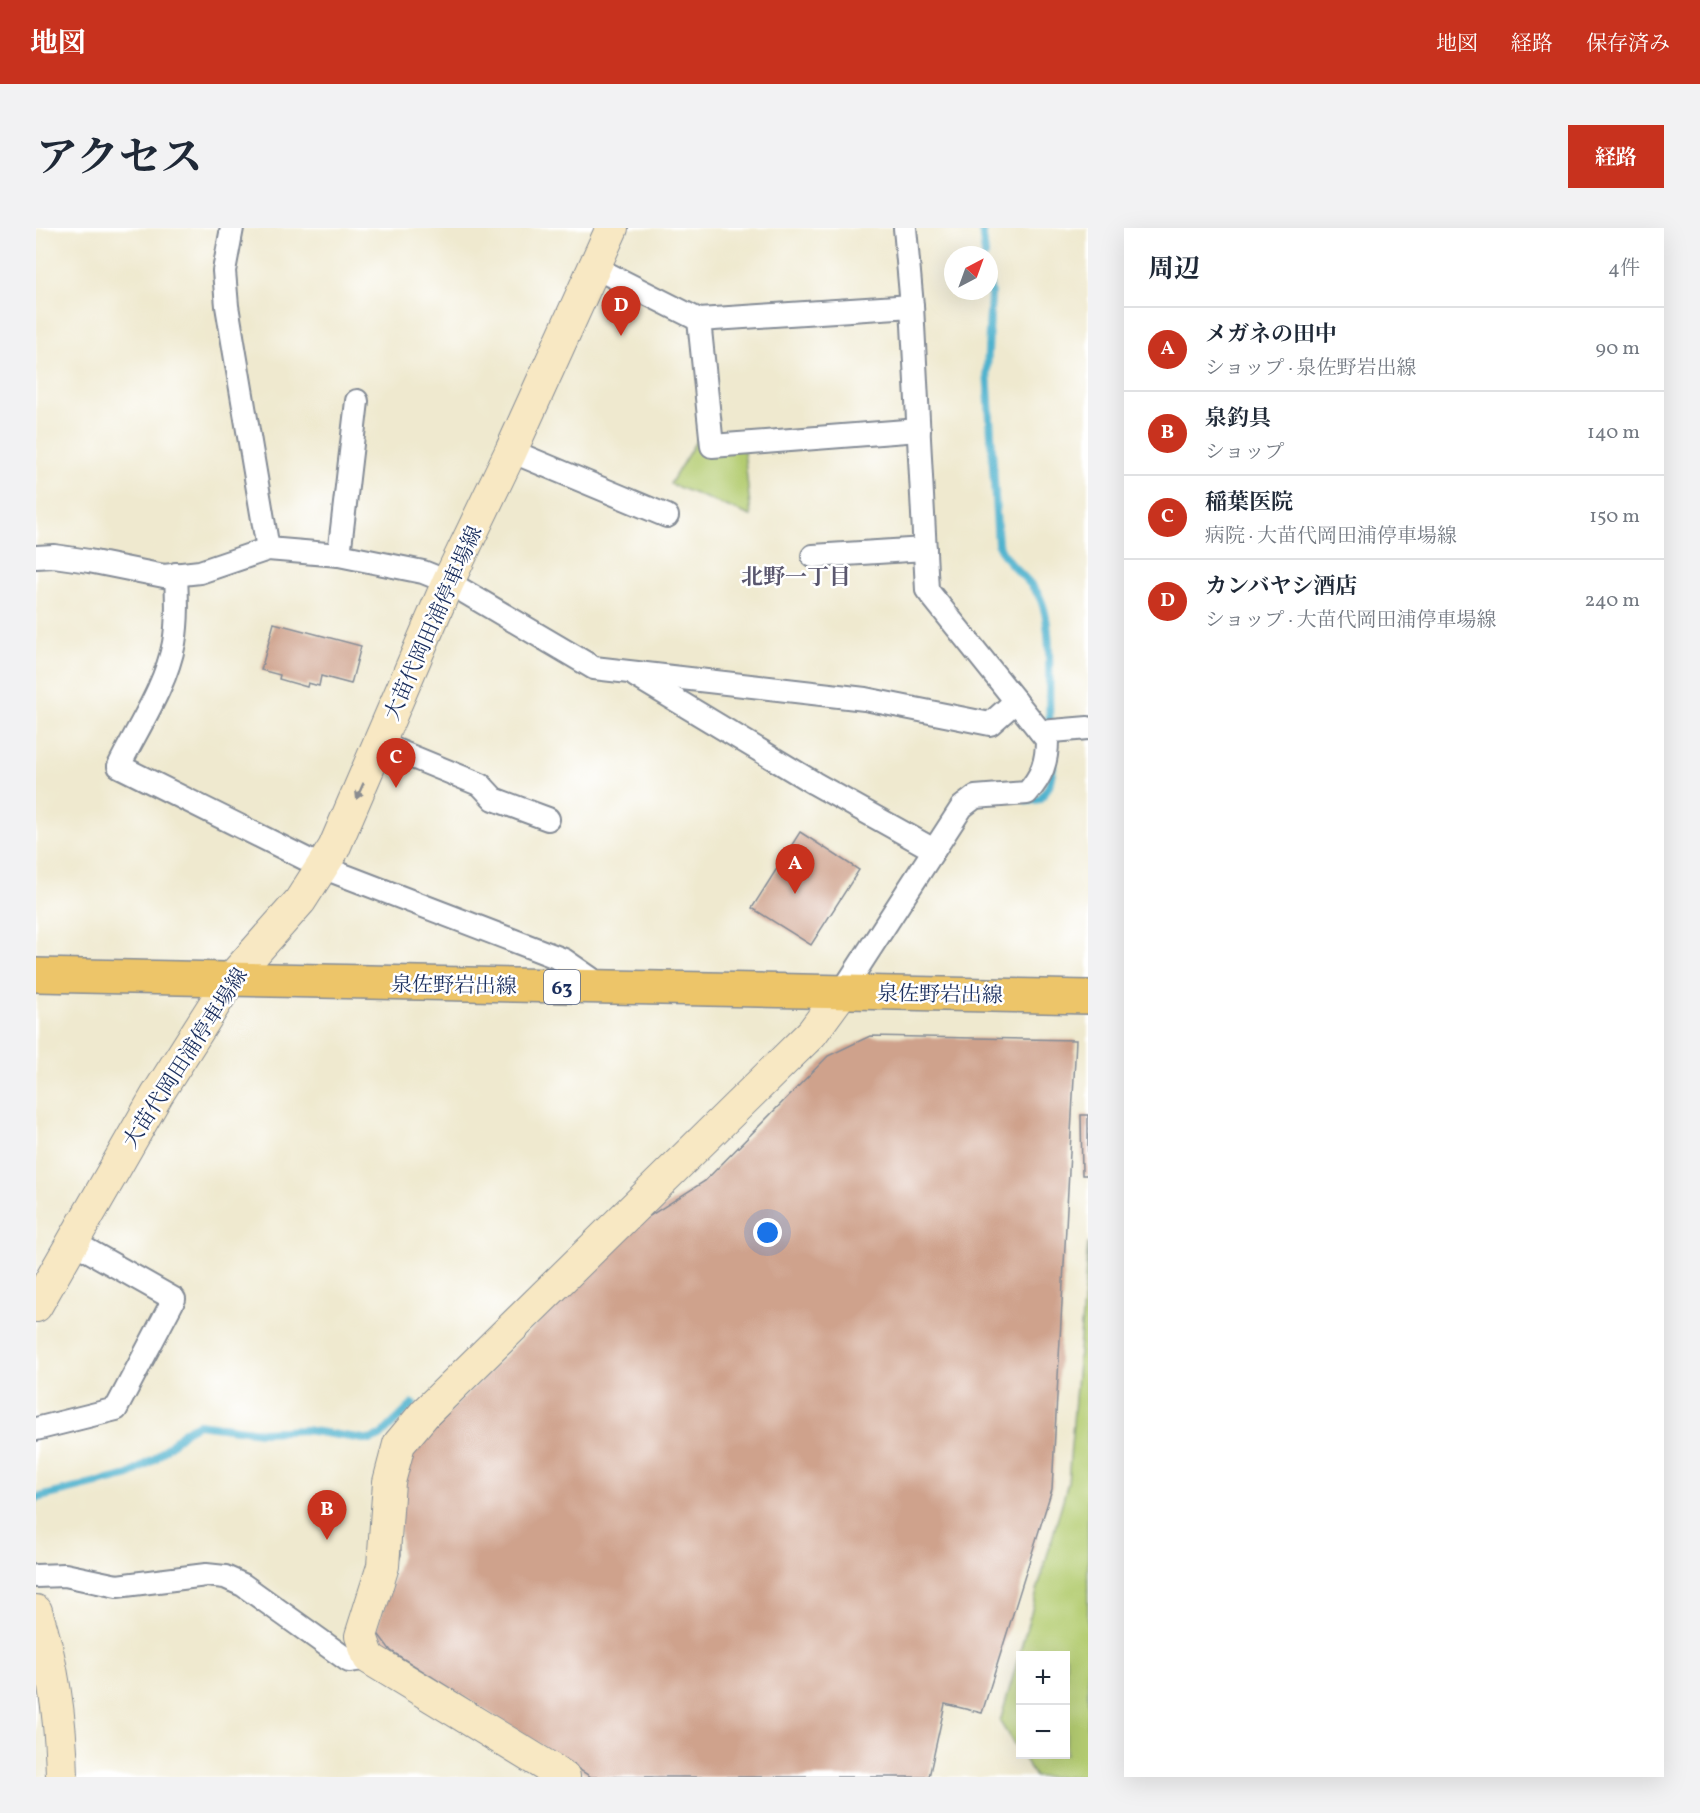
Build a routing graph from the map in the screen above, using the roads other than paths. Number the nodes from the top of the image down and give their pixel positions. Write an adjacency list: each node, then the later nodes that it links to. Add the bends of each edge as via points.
1 (232, 228): 11 (street, via 224,271 227,306)
2 (612, 228): 4 (main road, 大苗代岡田浦停車場線)
3 (904, 228): 5 (street)
4 (594, 267): 6 (street); 9 (main road, 大苗代岡田浦停車場線)
5 (912, 306): 6 (street); 8 (street)
6 (699, 320): 8 (street, via 712,446)
7 (357, 401): 13 (street)
8 (919, 430): 12 (street)
9 (512, 450): 10 (street); 17 (main road, 大苗代岡田浦停車場線)
10 (667, 516)
11 (268, 549): 13 (street); 16 (street, via 200,572)
12 (925, 549): 14 (street); 19 (street, via 927,590)
13 (339, 555): 17 (street, via 423,572)
14 (813, 556)
15 (36, 557): 16 (street, via 89,561 164,576)
16 (177, 574): 25 (street, via 178,613 173,646 119,766)
17 (448, 582): 18 (street, via 594,668); 22 (main road, 大苗代岡田浦停車場線)
18 (629, 672): 19 (street, via 865,699 990,724); 24 (street)
19 (1016, 701): 21 (street)
20 (1088, 728): 21 (street)
21 (1041, 732): 24 (street, via 1047,740 1047,761 1038,781 1027,793 975,796 962,807)
22 (381, 744): 23 (street, via 482,785 494,799); 25 (main road, 大苗代岡田浦停車場線, one-way to 25)
23 (548, 819)
24 (934, 850): 29 (street)
25 (322, 867): 27 (main road, 大苗代岡田浦停車場線, via 300,901); 28 (street, via 564,960)
26 (36, 975): 27 (main road, 泉佐野岩出線 / 63)
27 (230, 980): 28 (main road, 泉佐野岩出線 / 63); 31 (main road, 大苗代岡田浦停車場線, via 157,1095)
28 (603, 988): 29 (main road, 泉佐野岩出線 / 63)
29 (842, 992): 30 (main road, 泉佐野岩出線 / 63); 36 (main road, via 812,1033 425,1413 399,1444 389,1482 383,1566 361,1636)
30 (1088, 996)
31 (73, 1242): 32 (main road, 大苗代岡田浦停車場線); 33 (street, via 174,1299 116,1409)
32 (36, 1306)
33 (36, 1429)
34 (36, 1576): 36 (street, via 65,1575 117,1586 206,1575 225,1577 243,1585 349,1661)
35 (36, 1611): 37 (main road, via 49,1651)
36 (369, 1658): 38 (main road)
37 (62, 1777)
38 (564, 1777)

